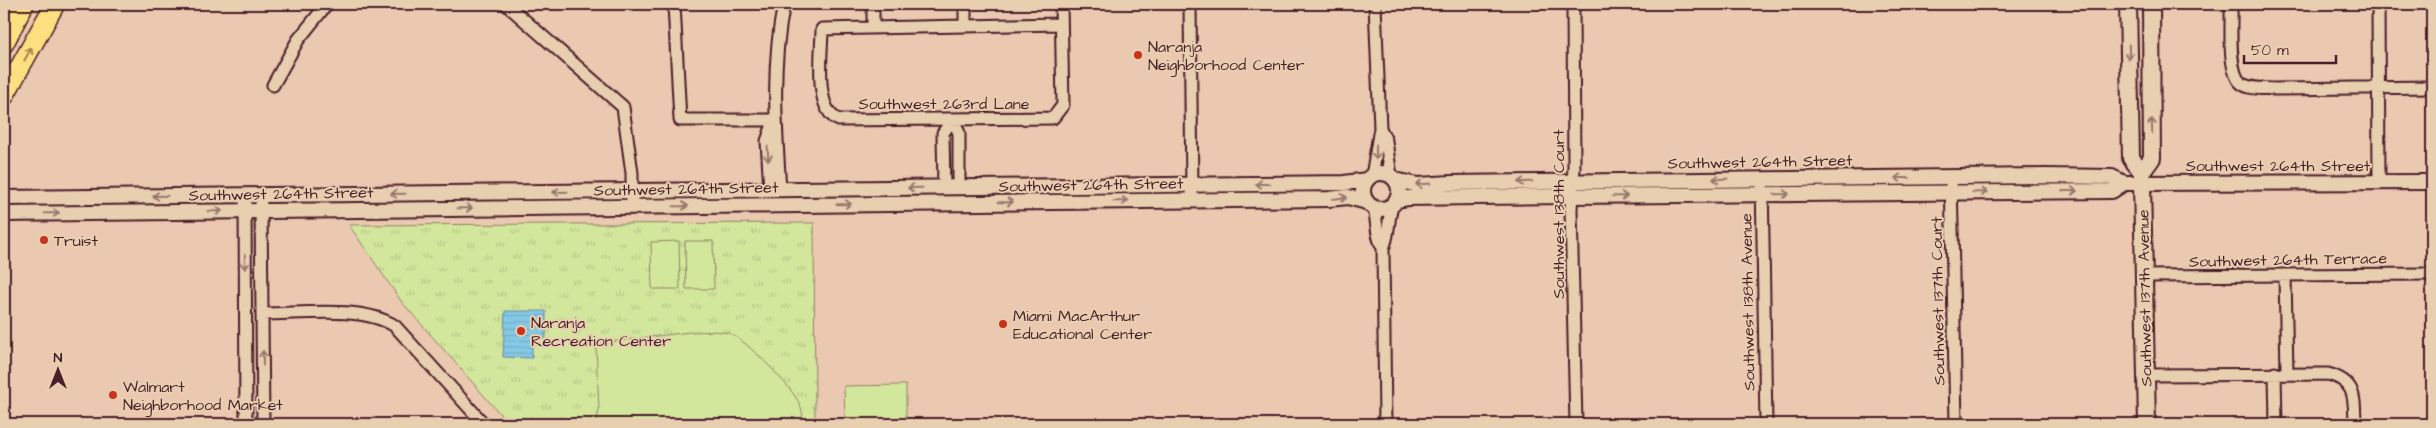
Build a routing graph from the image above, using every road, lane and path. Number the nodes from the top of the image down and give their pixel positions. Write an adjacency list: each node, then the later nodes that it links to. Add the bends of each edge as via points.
1 (24, 4): 20 (highway)
2 (55, 4): 24 (highway, one-way to 2)
3 (328, 4): 21 (street, via 298,40)
4 (506, 4): 43 (street, via 623,108)
5 (674, 4): 26 (street, via 680,120)
6 (784, 4): 26 (street)
7 (873, 4): 19 (street)
8 (966, 4): 18 (street)
9 (1060, 4): 17 (street)
10 (1190, 4): 39 (street)
11 (1375, 4): 27 (street)
12 (1573, 4): 35 (street, Southwest 138th Court)
13 (2128, 4): 33 (main road, Southwest 137th Avenue, one-way to 33, via 2131,158)
14 (2151, 4): 33 (main road, Southwest 137th Avenue, one-way to 14, via 2152,158)
15 (2231, 4): 22 (street, via 2232,68 2240,82 2250,87 2275,89)
16 (2378, 4): 22 (street)
17 (1060, 24): 18 (street); 25 (street, Southwest 263rd Lane, via 1063,105 1054,118)
18 (965, 26): 19 (street)
19 (873, 28): 25 (street, Southwest 263rd Lane, via 822,30 822,95 826,108 836,119)
20 (4, 43)
21 (273, 85)
22 (2380, 87): 23 (street); 36 (street)
23 (2432, 87)
24 (4, 96)
25 (953, 119): 28 (street, via 959,133); 29 (street, via 943,133)
26 (775, 120): 42 (street, via 780,157)
27 (1380, 128): 31 (street, one-way to 31); 32 (street, via 1386,141)
28 (959, 154): 29 (street); 41 (street)
29 (944, 155): 40 (street)
30 (1951, 177): 34 (street, Southwest 264th Street, one-way to 34); 38 (street, Southwest 264th Street, via 2112,177); 44 (street, Southwest 137th Court)
31 (1370, 178): 32 (street, via 1381,173); 39 (street, Southwest 264th Street, one-way to 39, via 1344,184); 52 (street, via 1364,188)
32 (1393, 178): 35 (street, Southwest 264th Street, one-way to 32, via 1418,185); 51 (street, via 1399,190)
33 (2142, 178): 36 (street, Southwest 264th Street); 38 (street, Southwest 264th Street); 60 (main road, Southwest 137th Avenue)
34 (1762, 179): 35 (street, Southwest 264th Street, one-way to 35); 45 (street, Southwest 138th Avenue)
35 (1574, 181): 48 (street, Southwest 138th Court)
36 (2379, 182): 37 (street, Southwest 264th Street)
37 (2432, 182)
38 (2124, 183): 44 (street, Southwest 264th Street, one-way to 38, via 2112,191)
39 (1192, 185): 41 (street, Southwest 264th Street); 50 (street)
40 (944, 188): 41 (street, Southwest 264th Street); 42 (street, Southwest 264th Street, one-way to 42)
41 (959, 188)
42 (775, 190): 43 (street, Southwest 264th Street)
43 (632, 191): 47 (street, Southwest 264th Street, one-way to 47); 53 (street)
44 (1951, 193): 45 (street, Southwest 264th Street, one-way to 44); 70 (street, Southwest 137th Court)
45 (1762, 194): 48 (street, Southwest 264th Street, one-way to 45); 69 (street, Southwest 138th Avenue)
46 (245, 195): 47 (street, Southwest 264th Street); 49 (street, Southwest 264th Street, one-way to 49); 54 (street)
47 (261, 195): 55 (street)
48 (1571, 196): 51 (street, Southwest 264th Street, via 1418,198); 68 (street, Southwest 138th Court)
49 (4, 198)
50 (1192, 200): 52 (street, Southwest 264th Street, one-way to 52, via 1329,199 1348,196); 53 (street, Southwest 264th Street, one-way to 50)
51 (1394, 202): 52 (street, via 1381,209); 57 (street)
52 (1370, 204): 57 (street)
53 (632, 206): 55 (street, Southwest 264th Street, one-way to 53)
54 (245, 211): 55 (street, Southwest 264th Street); 56 (street, Southwest 264th Street, one-way to 54); 64 (street, one-way to 64)
55 (261, 211): 61 (street)
56 (4, 214)
57 (1383, 248): 67 (street)
58 (2432, 274): 59 (street, Southwest 264th Terrace)
59 (2285, 275): 60 (street, Southwest 264th Terrace); 62 (street)
60 (2144, 276): 63 (main road, Southwest 137th Avenue)
61 (263, 314): 65 (street, one-way to 61); 66 (street, via 357,313 386,320 396,326)
62 (2281, 373): 63 (street); 72 (street); 73 (street, via 2340,377 2350,384)
63 (2146, 375): 71 (main road, Southwest 137th Avenue)
64 (246, 424)
65 (262, 424)
66 (484, 424)
67 (1385, 424)
68 (1576, 424)
69 (1766, 424)
70 (1956, 424)
71 (2147, 424)
72 (2276, 424)
73 (2355, 424)

